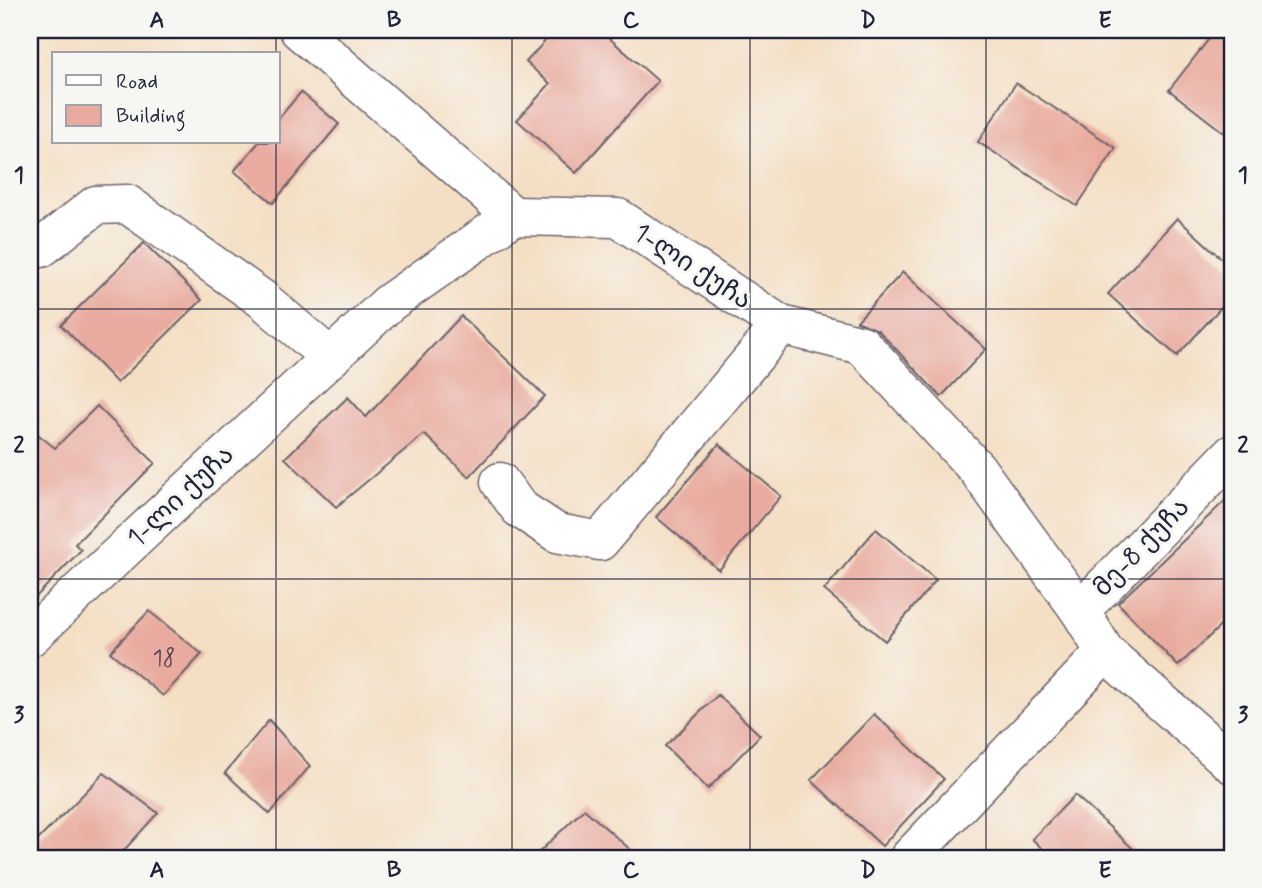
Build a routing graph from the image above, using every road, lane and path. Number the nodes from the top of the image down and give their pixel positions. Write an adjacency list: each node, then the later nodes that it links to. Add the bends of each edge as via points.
1 (299, 30): 2 (street)
2 (513, 216): 4 (street, 1-ლი ქუჩა, via 618,218); 5 (street, 1-ლი ქუჩა, via 390,303)
3 (30, 249): 5 (street, via 41,248 96,205 127,204 262,299)
4 (781, 325): 7 (street, via 600,541 557,533 519,508); 8 (street, 1-ლი ქუჩა, via 862,345 977,469)
5 (331, 358): 9 (street, 1-ლი ქუჩა)
6 (1232, 454): 8 (street, მე-8 ქუჩა)
7 (500, 482)
8 (1080, 611): 10 (street, 1-ლი ქუჩა)
9 (30, 637)
10 (1105, 652): 11 (street, 1-ლი ქუჩა); 12 (street)
11 (1232, 764)
12 (909, 858)

